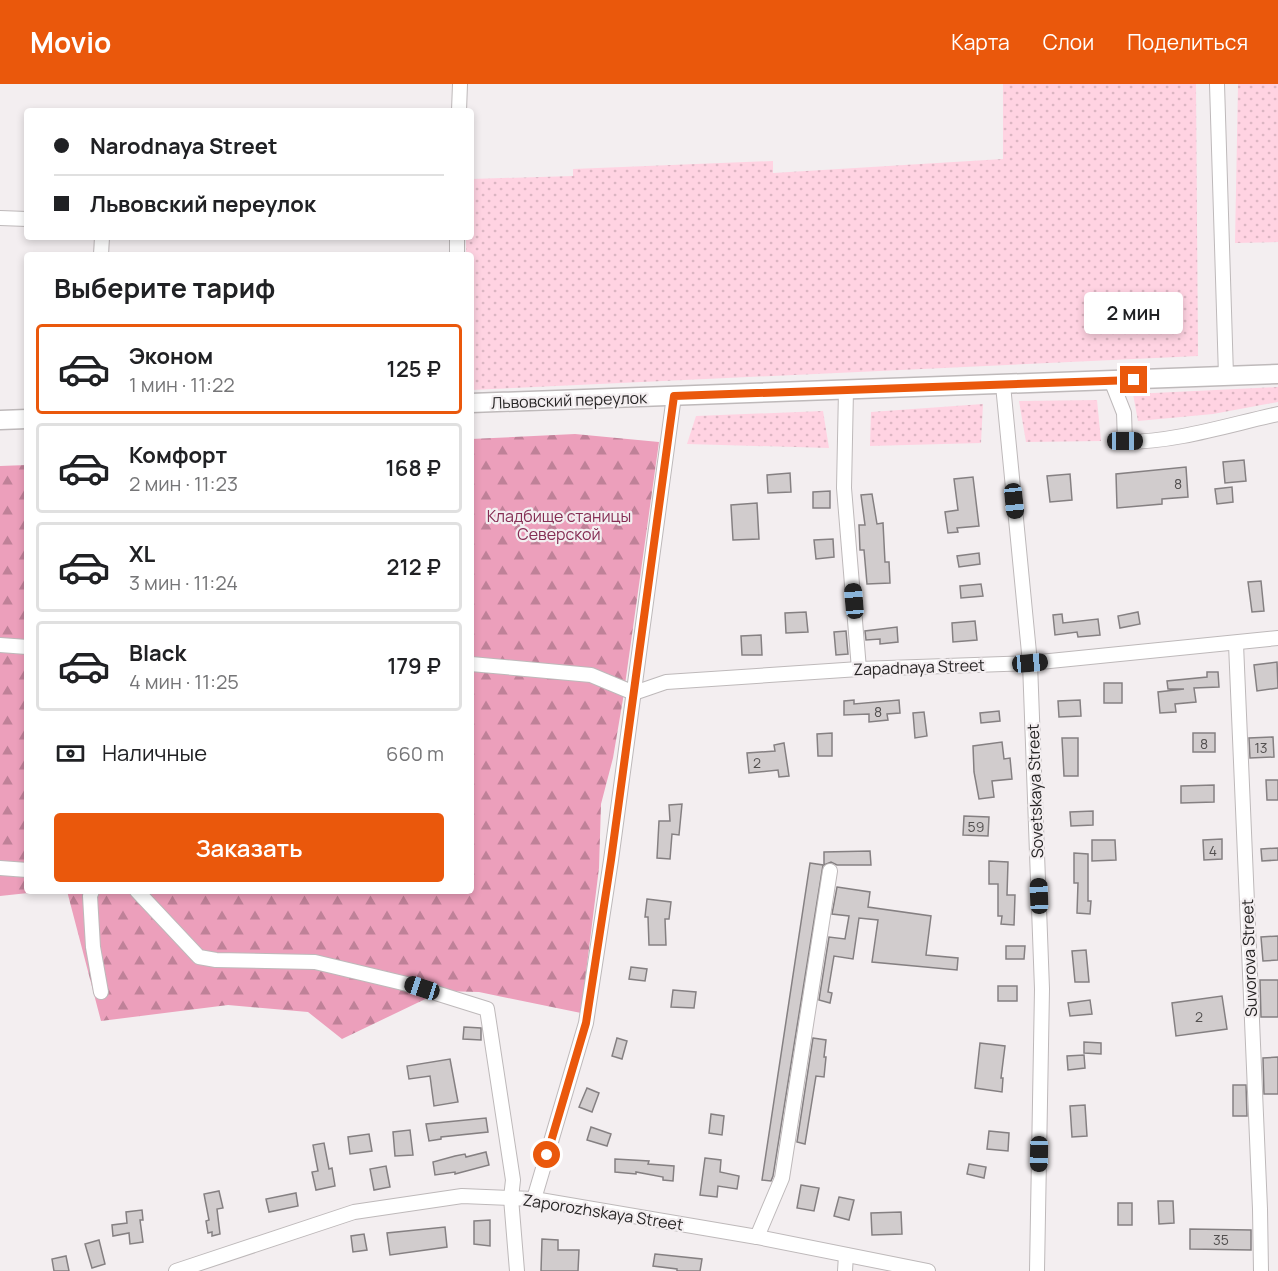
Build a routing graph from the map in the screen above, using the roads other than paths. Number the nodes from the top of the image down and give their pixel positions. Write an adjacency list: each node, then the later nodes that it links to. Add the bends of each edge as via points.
1 (460, 84): 3 (street)
2 (1217, 84): 7 (street)
3 (459, 108)
4 (0, 219): 5 (street)
5 (24, 219)
6 (1278, 374): 7 (main road, Львовский переулок)
7 (1226, 376): 8 (main road, Львовский переулок)
8 (1111, 380): 9 (main road, Львовский переулок); 13 (street, via 1124,413 1125,441 1143,442 1195,433)
9 (1003, 385): 10 (main road, Львовский переулок); 20 (street, Sovetskaya Street)
10 (846, 390): 11 (main road, Львовский переулок); 22 (street, via 844,488)
11 (674, 396): 12 (main road, Львовский переулок); 23 (street)
12 (474, 403)
13 (1278, 414)
14 (24, 419): 15 (main road)
15 (0, 420)
16 (1278, 638): 17 (street, Zapadnaya Street)
17 (1236, 644): 20 (street, Zapadnaya Street); 40 (street, Suvorova Street)
18 (24, 647): 19 (street)
19 (0, 648)
20 (1030, 663): 22 (street, Zapadnaya Street); 39 (street, Sovetskaya Street, via 1042,989)
21 (474, 664): 23 (street, via 591,675)
22 (859, 669): 23 (street, Zapadnaya Street, via 666,682)
23 (634, 693): 31 (street, via 586,1023)
24 (0, 868): 25 (street)
25 (24, 870)
26 (830, 871): 32 (street, via 782,1178)
27 (91, 894): 29 (street, via 93,947)
28 (140, 894): 30 (street, via 199,957 315,962 407,984 487,1009 513,1180)
29 (101, 992)
30 (511, 1198): 31 (street, Zaporozhskaya Street); 34 (street, Zaporozhskaya Street, via 462,1196 354,1212); 36 (street)
31 (534, 1199): 32 (street, Zaporozhskaya Street)
32 (757, 1237): 33 (street, Zaporozhskaya Street)
33 (846, 1255): 37 (street); 38 (street, Zaporozhskaya Street)
34 (200, 1268): 35 (street, Zaporozhskaya Street)
35 (176, 1271)
36 (517, 1271)
37 (845, 1271)
38 (928, 1271)
39 (1037, 1271)
40 (1261, 1271)

